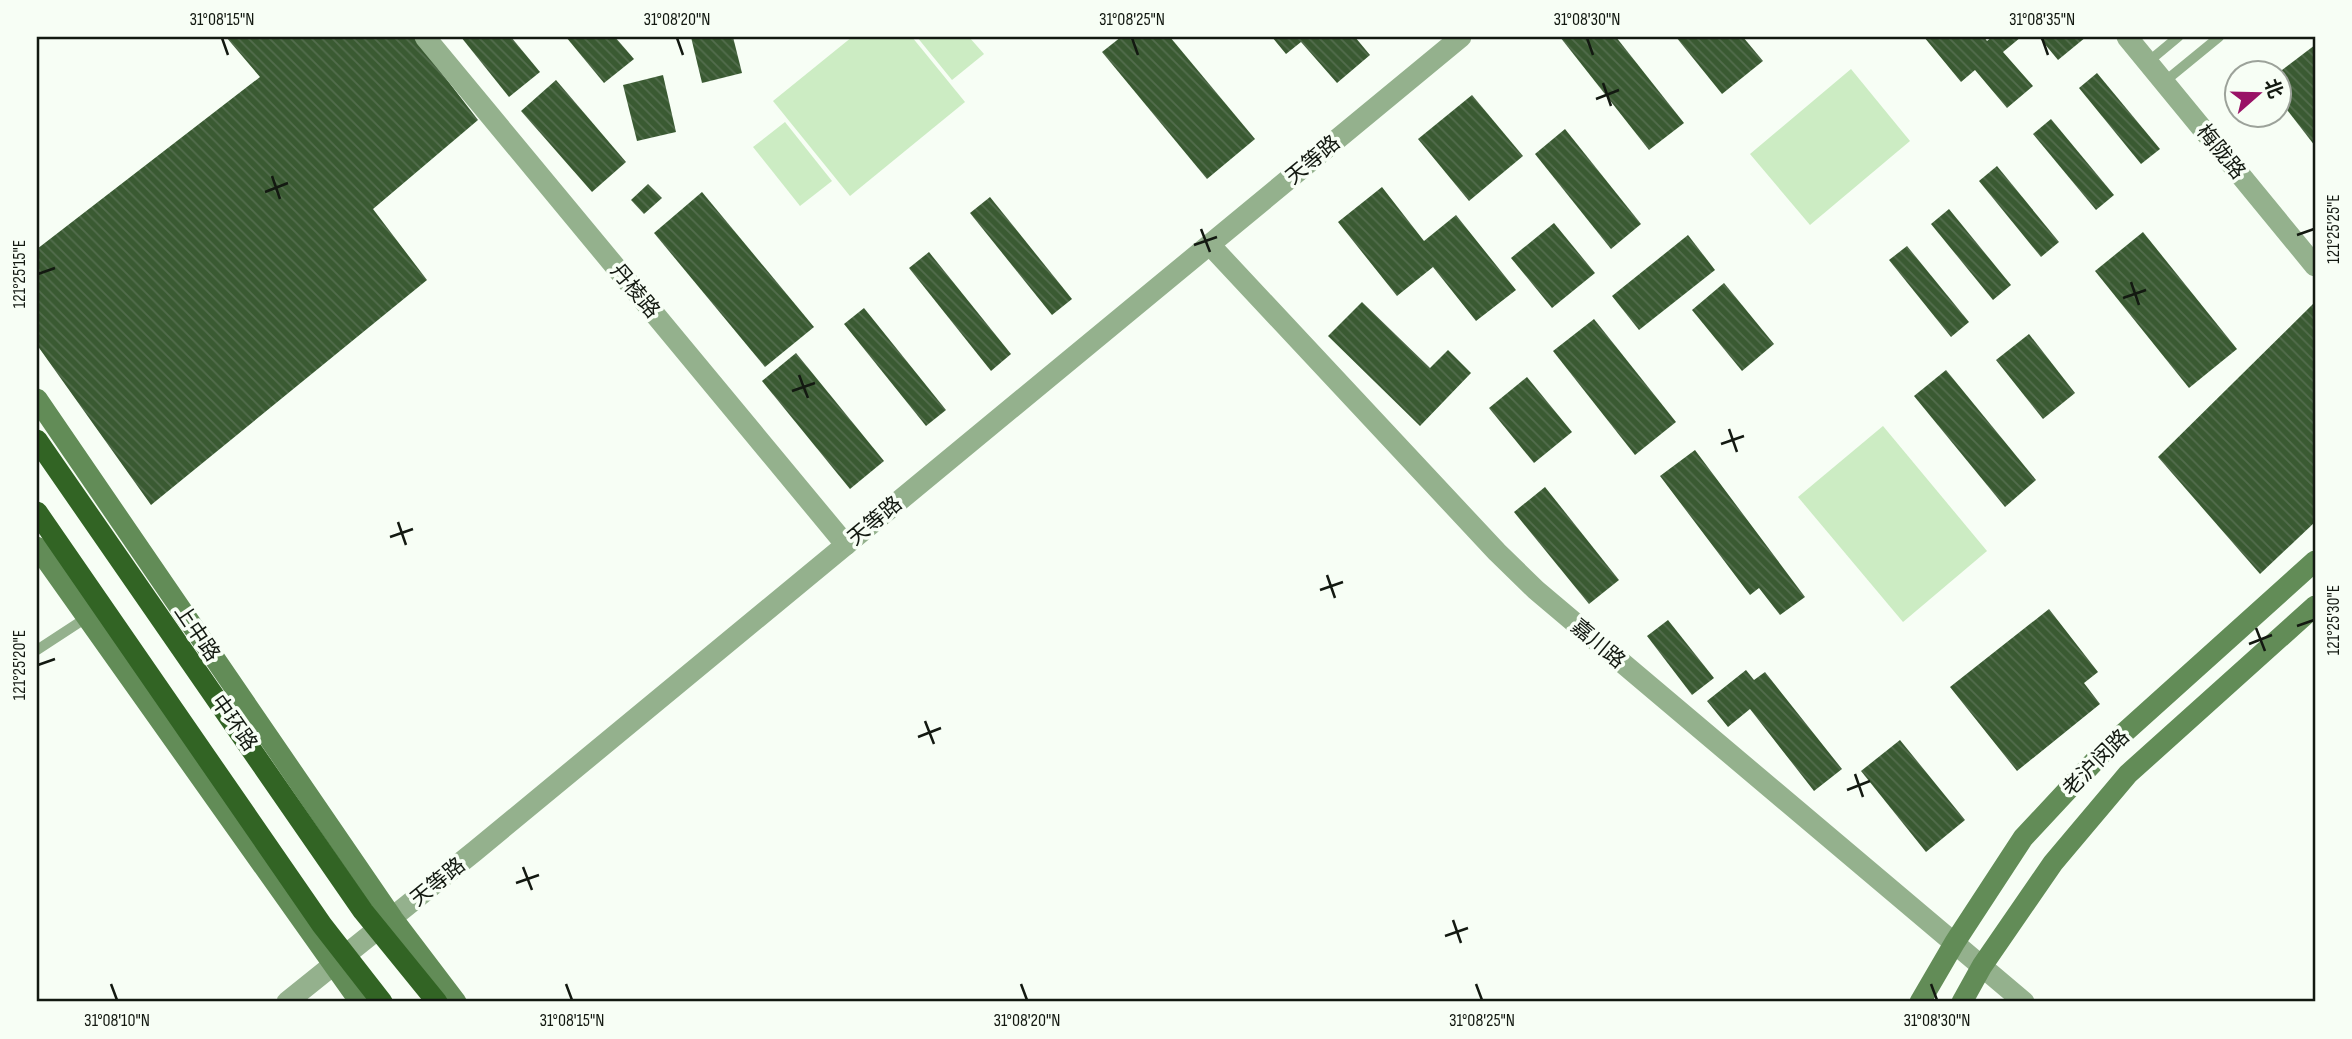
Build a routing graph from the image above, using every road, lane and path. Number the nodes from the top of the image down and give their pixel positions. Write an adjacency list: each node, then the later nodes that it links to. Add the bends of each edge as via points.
1 (425, 37): 13 (street, 丹棱路)
2 (1461, 37): 8 (street, 天等路)
3 (2127, 37): 6 (street, 梅陇路)
4 (2178, 37): 6 (lane)
5 (2219, 37): 7 (lane)
6 (2148, 62): 7 (street, 梅陇路)
7 (2164, 82): 9 (street, 梅陇路)
8 (1210, 245): 13 (street, 天等路); 20 (street, 嘉川路, via 1536,590)
9 (2315, 267)
10 (37, 400): 19 (main road, 上中路)
11 (37, 439): 26 (highway, 中环路, via 363,911)
12 (37, 512): 25 (highway, 中环路, via 314,914)
13 (846, 545): 19 (street, 天等路)
14 (37, 547): 17 (main road)
15 (2315, 561): 20 (main road, 老沪闵路, via 2096,760 2024,838)
16 (2315, 606): 22 (main road, 老沪闵路, via 2128,774 2053,863)
17 (86, 618): 18 (lane); 21 (main road)
18 (37, 650)
19 (393, 919): 21 (street, 天等路); 27 (main road, 上中路)
20 (1955, 942): 22 (street, 嘉川路); 28 (main road, 老沪闵路)
21 (332, 965): 23 (street, 天等路); 24 (main road)
22 (1982, 966): 29 (main road, 老沪闵路); 30 (street, 嘉川路)
23 (287, 1002)
24 (360, 1002)
25 (382, 1002)
26 (437, 1002)
27 (456, 1002)
28 (1920, 1002)
29 (1962, 1002)
30 (2024, 1002)

